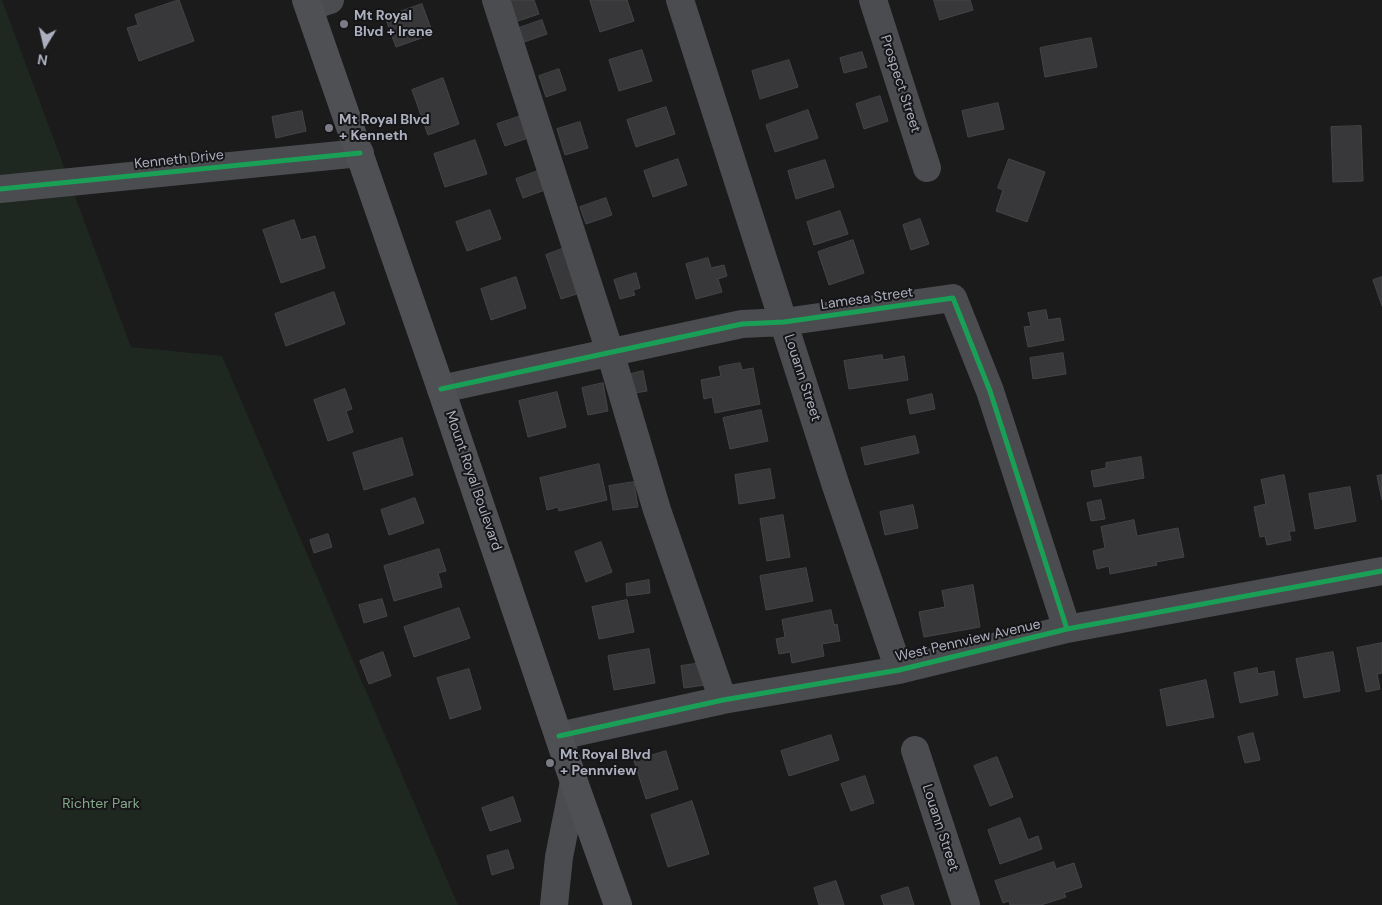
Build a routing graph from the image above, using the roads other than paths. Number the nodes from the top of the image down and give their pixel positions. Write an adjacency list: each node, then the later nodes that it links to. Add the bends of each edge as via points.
1 (496, 0): 9 (street)
2 (680, 0): 8 (street, Louann Street)
3 (874, 0): 6 (street, Prospect Street)
4 (315, 2): 5 (main road, Mount Royal Boulevard)
5 (360, 153): 7 (street, Kenneth Drive); 10 (main road, Mount Royal Boulevard)
6 (927, 168)
7 (0, 189)
8 (784, 322): 9 (street, Lamesa Street, via 742,324); 12 (street, Lamesa Street, via 953,298 990,391); 13 (street, Louann Street)
9 (610, 352): 10 (street, Lamesa Street); 14 (street, via 657,510)
10 (442, 389): 15 (main road, Mount Royal Boulevard)
11 (1382, 571): 12 (street, West Pennview Avenue)
12 (1067, 629): 13 (street, West Pennview Avenue)
13 (899, 670): 14 (street, West Pennview Avenue)
14 (723, 700): 15 (street, West Pennview Avenue)
15 (560, 736): 17 (main road, Mount Royal Boulevard)
16 (915, 750): 20 (street, Louann Street)
17 (574, 782): 18 (street, via 559,858); 19 (main road, Mount Royal Boulevard)
18 (554, 905)
19 (618, 905)
20 (966, 905)

